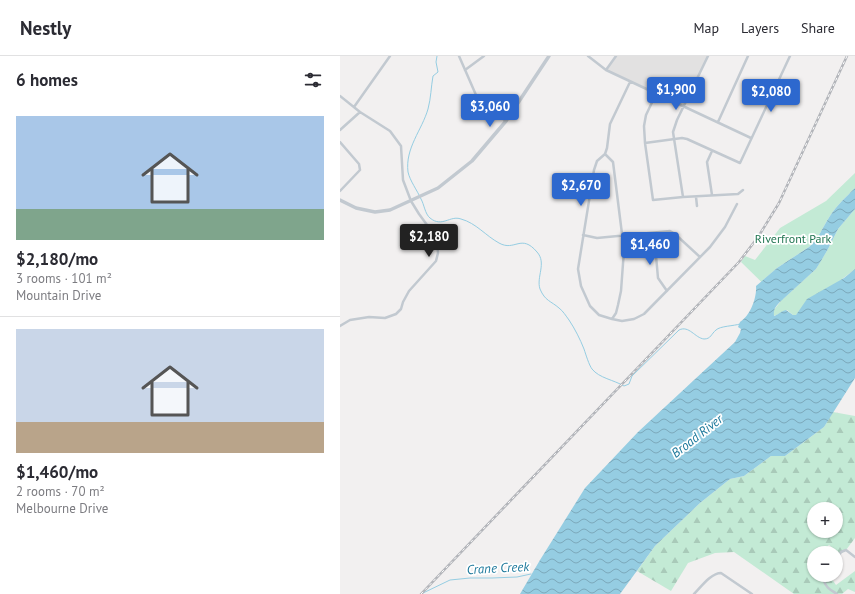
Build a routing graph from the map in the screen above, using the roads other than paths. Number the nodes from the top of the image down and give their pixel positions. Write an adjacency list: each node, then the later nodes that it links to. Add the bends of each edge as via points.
1 (390, 56): 15 (street)
2 (459, 56): 10 (street)
3 (484, 56): 10 (street)
4 (549, 56): 18 (street)
5 (588, 56): 11 (street)
6 (616, 56): 11 (street)
7 (708, 56): 16 (street)
8 (748, 56): 19 (street)
9 (790, 56): 21 (street)
10 (465, 70): 18 (street, via 482,104)
11 (606, 70): 12 (street)
12 (630, 82): 13 (street); 26 (street, via 610,124)
13 (656, 94): 16 (street); 24 (street, via 644,121)
14 (340, 96): 15 (street)
15 (354, 107): 17 (street)
16 (684, 107): 19 (street); 22 (street, via 673,132)
17 (360, 112): 20 (street); 33 (street, via 390,131 401,146 403,180)
18 (506, 121): 33 (street, via 472,161 438,188)
19 (718, 122): 21 (street)
20 (340, 130)
21 (752, 138): 25 (street, via 740,163)
22 (674, 139): 24 (street); 25 (street, via 687,139); 30 (street)
23 (340, 142): 28 (street, via 360,164 360,170)
24 (645, 143): 30 (street, via 653,200)
25 (712, 150): 29 (street, via 707,162)
26 (605, 154): 37 (street, via 597,161 594,170); 38 (street, via 613,162)
27 (743, 190): 29 (street, via 738,194)
28 (340, 191)
29 (712, 195): 31 (street)
30 (683, 197): 31 (street)
31 (696, 197): 35 (street)
32 (340, 200): 33 (street, via 356,208 375,212 390,210)
33 (411, 201): 42 (street, via 437,241 436,262 409,291 396,314 385,318 350,320)
34 (737, 204): 39 (street, via 725,227)
35 (697, 206)
36 (654, 233): 38 (street); 39 (street, via 670,231); 40 (street, via 658,278)
37 (583, 235): 38 (street, via 597,238); 41 (street, via 578,269 581,286 590,306 599,315)
38 (622, 235): 41 (street, via 624,250 621,291)
39 (700, 257): 40 (street)
40 (667, 290): 41 (street, via 644,314 622,321)
41 (612, 319)
42 (340, 326)
43 (843, 551): 44 (street, via 846,550)
44 (855, 557)
45 (824, 582): 48 (street)
46 (694, 594): 47 (street, via 712,575 721,573)
47 (752, 594)
48 (837, 594)

